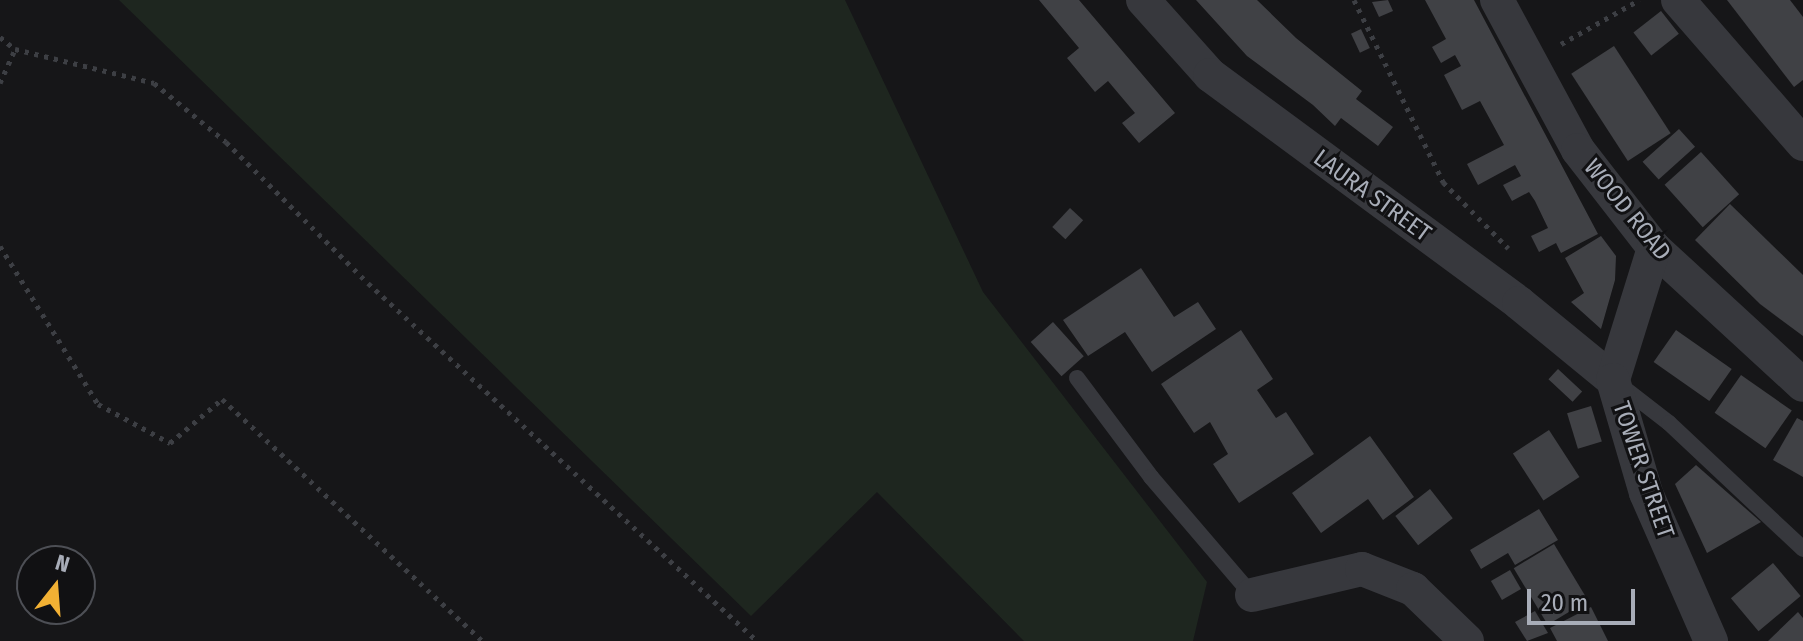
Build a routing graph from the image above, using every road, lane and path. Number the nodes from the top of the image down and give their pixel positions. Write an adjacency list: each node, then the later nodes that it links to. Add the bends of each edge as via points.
1 (1143, 0): 15 (street, LAURA STREET, via 1210,75 1519,303)
2 (1354, 0): 13 (path, via 1443,182)
3 (1497, 0): 8 (street, WOOD ROAD)
4 (1639, 0): 8 (path)
5 (1678, 0): 10 (street)
6 (0, 37): 7 (path)
7 (15, 49): 9 (path); 20 (path, via 154,83 226,142 368,283)
8 (1529, 62): 12 (street, WOOD ROAD, via 1578,150)
9 (0, 83)
10 (1803, 144)
11 (0, 246): 19 (path, via 98,404 170,443 222,399)
12 (1654, 248): 15 (street, TOWER STREET); 16 (street, WOOD ROAD)
13 (1511, 252)
14 (1077, 378): 18 (lane, via 1151,477)
15 (1613, 380): 17 (lane, via 1669,423); 22 (street, TOWER STREET, via 1646,493)
16 (1803, 385)
17 (1803, 549)
18 (1252, 595): 21 (street, via 1362,569 1413,589)
19 (482, 641)
20 (757, 641)
21 (1467, 641)
22 (1711, 641)

